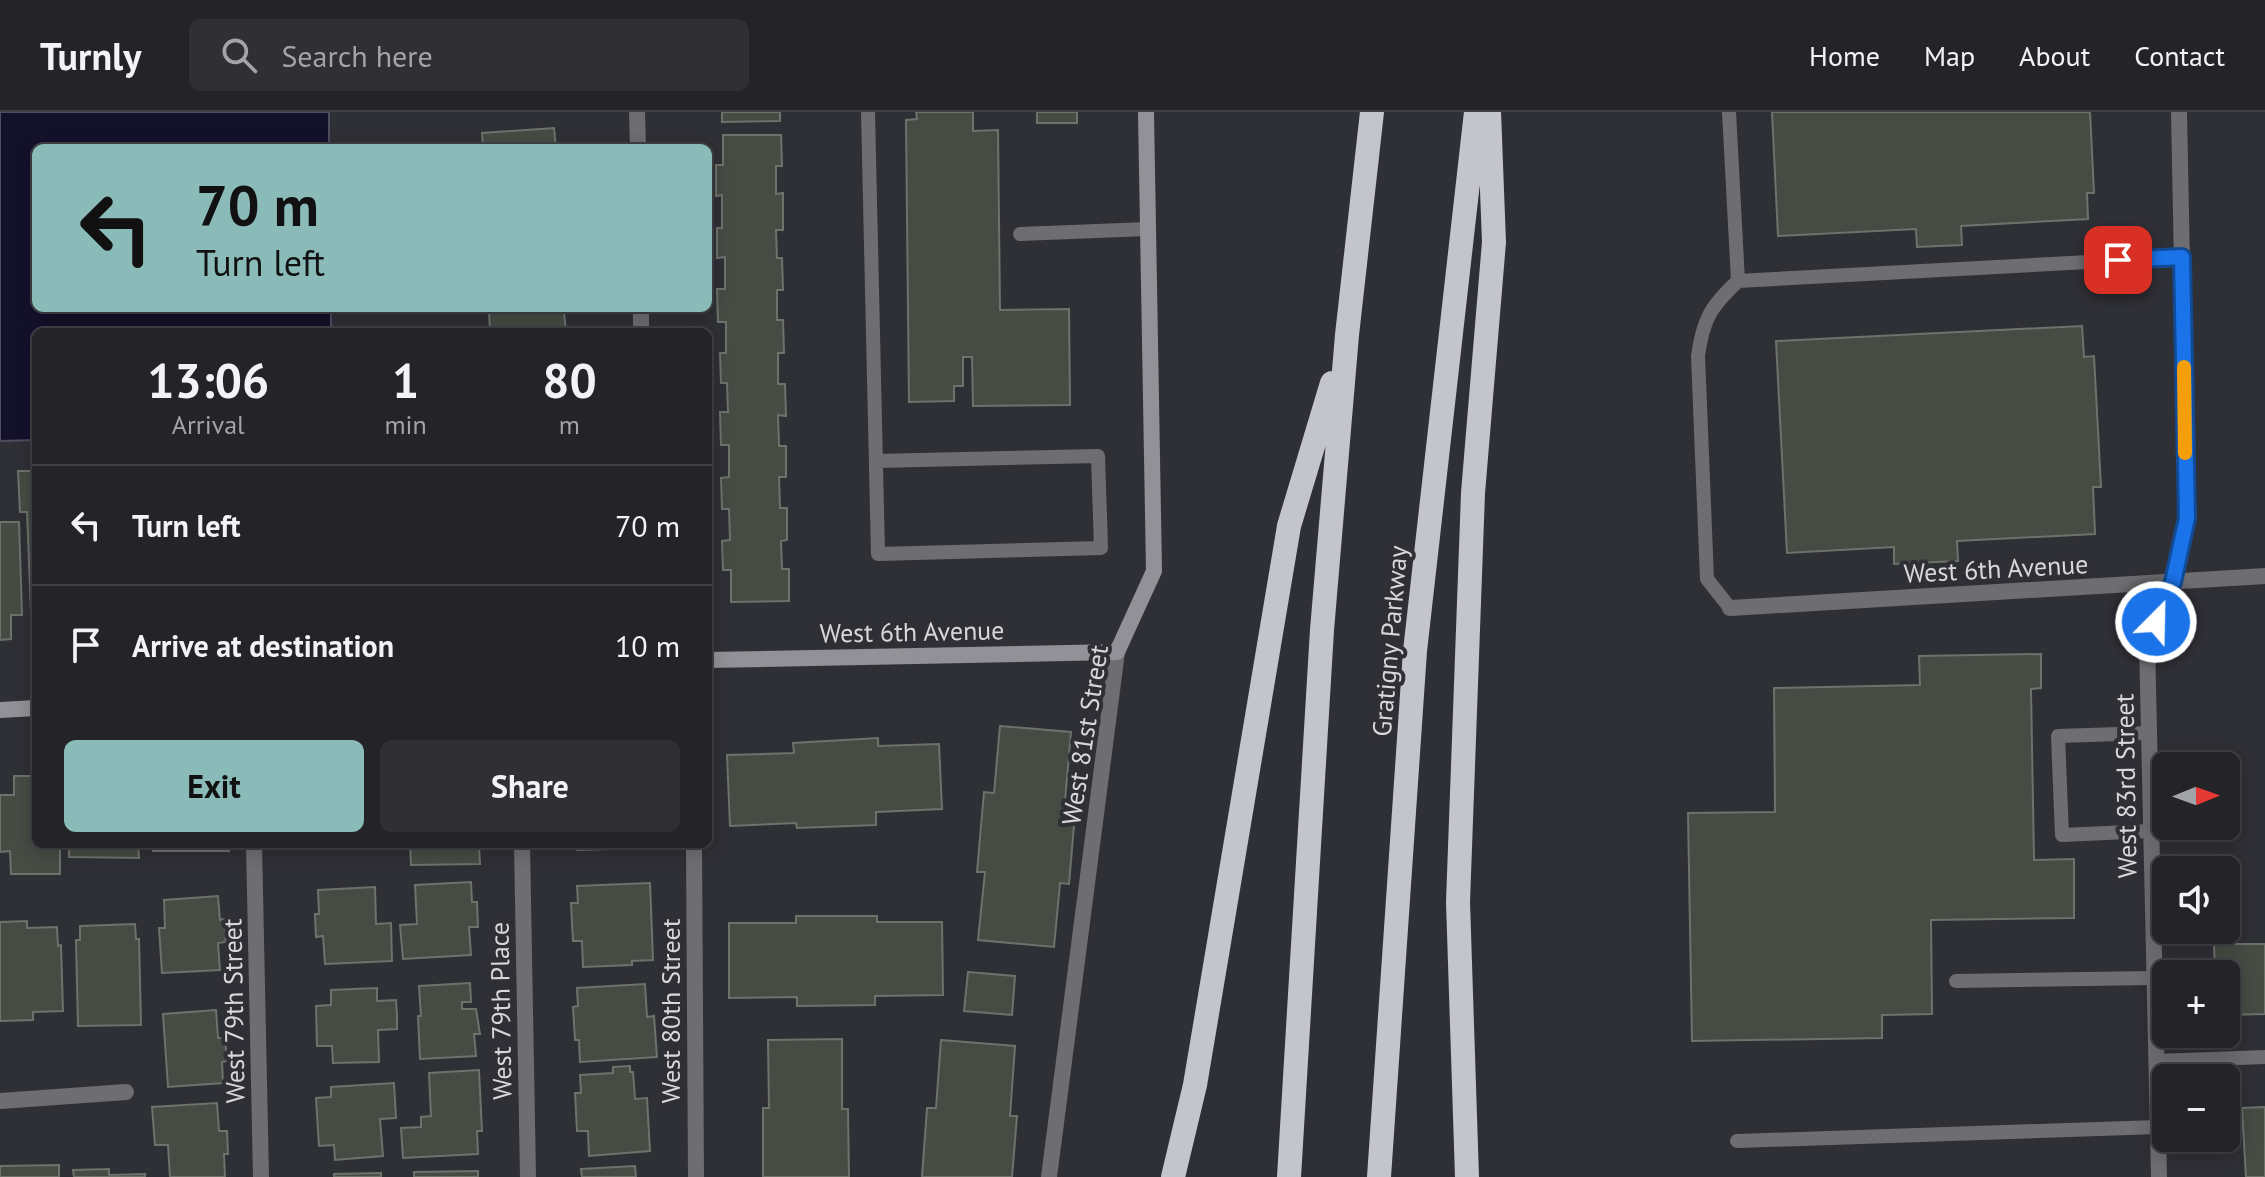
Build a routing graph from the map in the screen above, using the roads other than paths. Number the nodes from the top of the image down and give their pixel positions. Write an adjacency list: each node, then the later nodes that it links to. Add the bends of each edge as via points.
1 (637, 112): 9 (street)
2 (868, 112): 15 (lane)
3 (1146, 112): 10 (street, West 81st Street)
4 (1372, 112): 14 (highway)
5 (1476, 112): 46 (highway, Gratigny Parkway, via 1415,651)
6 (1489, 112): 47 (highway, via 1494,242 1473,493 1458,902)
7 (1729, 112): 13 (lane)
8 (2179, 112): 12 (street, West 83rd Street)
9 (638, 144)
10 (1148, 229): 11 (lane); 19 (street, West 81st Street, via 1154,571)
11 (1020, 234)
12 (2182, 257): 13 (lane); 17 (street, West 83rd Street, via 2187,518)
13 (1738, 281): 18 (lane, via 1718,299 1702,325 1698,356 1707,579)
14 (1347, 335): 44 (highway, via 1289,526 1195,1085); 45 (highway, via 1322,630)
15 (876, 461): 15 (lane, via 1098,456 1101,548 878,554)
16 (2265, 576): 17 (street, West 6th Avenue)
17 (2173, 582): 18 (street, West 6th Avenue); 23 (street, West 83rd Street, via 2147,642)
18 (1730, 608)
19 (1117, 652): 20 (street, West 6th Avenue); 43 (street, West 81st Street)
20 (712, 660)
21 (32, 708): 22 (street)
22 (0, 710)
23 (2149, 733): 24 (street, West 83rd Street); 24 (lane, via 2058,736 2062,835)
24 (2151, 831): 28 (street, West 83rd Street)
25 (254, 848): 40 (street, West 79th Street)
26 (522, 848): 41 (street, West 79th Place)
27 (694, 848): 42 (street, West 80th Street)
28 (2154, 960)
29 (2152, 978): 30 (lane)
30 (1956, 981)
31 (2156, 1048): 33 (street, West 83rd Street)
32 (2265, 1057): 33 (lane)
33 (2156, 1061): 34 (street, West 83rd Street)
34 (2156, 1064)
35 (126, 1092): 36 (street)
36 (0, 1101)
37 (2152, 1127): 38 (lane)
38 (1737, 1141)
39 (2158, 1152): 48 (street, West 83rd Street)
40 (261, 1177)
41 (528, 1177)
42 (696, 1177)
43 (1049, 1177)
44 (1173, 1177)
45 (1289, 1177)
46 (1379, 1177)
47 (1467, 1177)
48 (2159, 1177)

